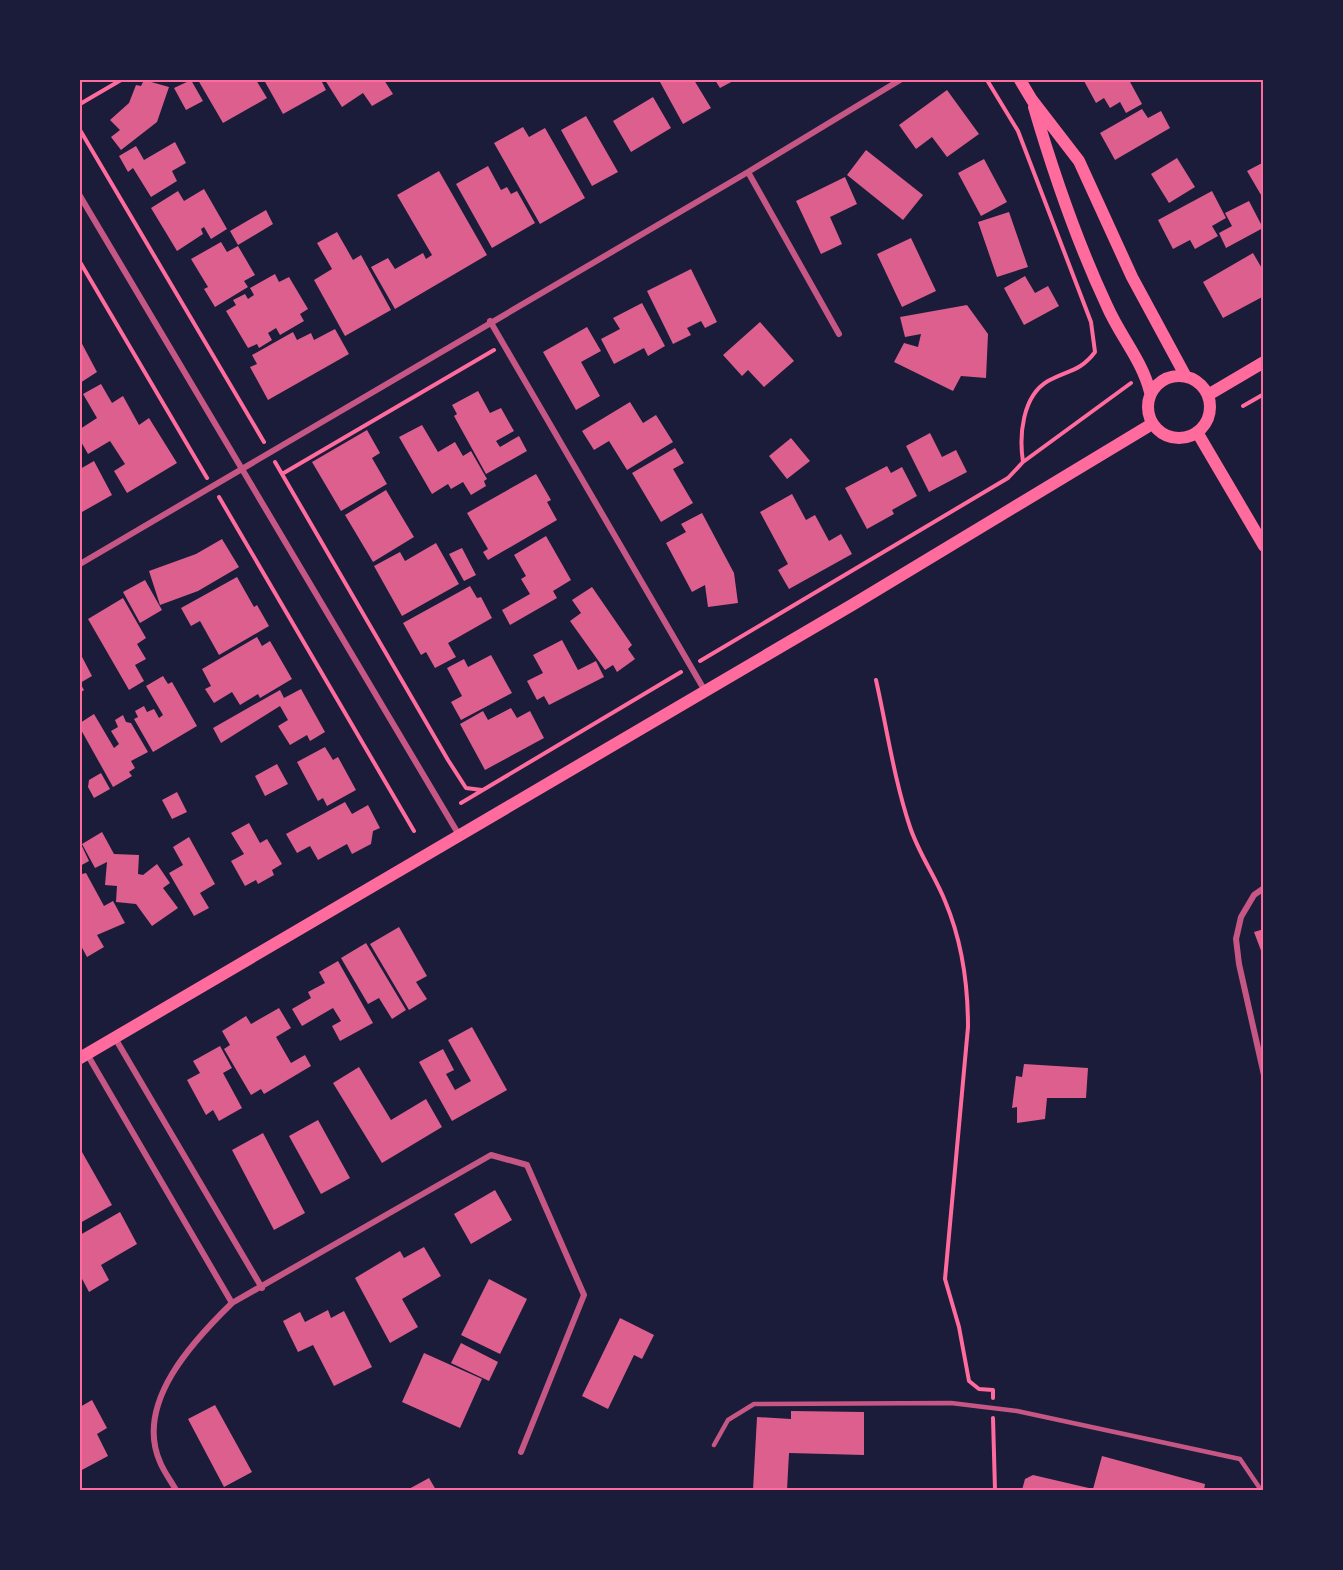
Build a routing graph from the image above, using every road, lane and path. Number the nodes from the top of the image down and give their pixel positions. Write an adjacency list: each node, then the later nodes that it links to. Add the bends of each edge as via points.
1 (121, 80): 6 (path)
2 (900, 80): 8 (street)
3 (987, 80): 24 (path, via 1018,131 1091,322 1095,352 1086,365 1047,381 1034,394 1020,442)
4 (1020, 80): 5 (main road)
5 (1032, 100): 15 (main road, via 1078,161 1132,277); 17 (main road, via 1053,173 1103,297 1145,372)
6 (80, 104)
7 (80, 130): 23 (path)
8 (748, 172): 11 (street); 12 (street)
9 (80, 196): 25 (street)
10 (80, 262): 27 (path)
11 (490, 321): 13 (street); 23 (street)
12 (839, 334)
13 (502, 345): 26 (path); 30 (street)
14 (1263, 362): 19 (main road)
15 (1185, 375): 17 (main road, via 1165,378); 19 (main road, via 1203,386)
16 (1136, 379): 24 (path)
17 (1150, 392): 21 (main road, via 1147,409)
18 (1263, 394): 20 (path)
19 (1208, 395): 22 (main road, via 1209,416)
20 (1243, 406)
21 (1152, 424): 22 (main road, via 1178,438); 32 (main road)
22 (1197, 432): 28 (main road)
23 (270, 452): 25 (street); 26 (path)
24 (1023, 462): 30 (path, via 989,491)
25 (240, 469): 27 (street); 36 (street)
26 (282, 474): 33 (path)
27 (213, 485): 29 (street); 35 (path)
28 (1263, 546)
29 (80, 564)
30 (691, 666): 32 (street); 34 (path)
31 (876, 680): 43 (path, via 910,827 922,861 945,901 963,965 968,1027 945,1280 969,1381 979,1389 993,1390)
32 (705, 691): 36 (main road)
33 (466, 788): 34 (path); 34 (path, via 463,802)
34 (483, 790)
35 (414, 831)
36 (459, 835): 38 (main road)
37 (1263, 888): 40 (street, via 1241,917 1236,939)
38 (115, 1038): 39 (main road); 41 (street)
39 (83, 1056): 42 (street)
40 (1263, 1075)
41 (262, 1288): 42 (street); 45 (street, via 491,1155 528,1165 584,1295)
42 (232, 1303): 46 (street, via 210,1324 168,1380 157,1407 159,1461)
43 (993, 1408): 44 (lane, via 951,1403 754,1404 728,1420); 47 (path); 48 (lane, via 1240,1459)
44 (714, 1445)
45 (521, 1452)
46 (176, 1491)
47 (995, 1491)
48 (1261, 1491)

